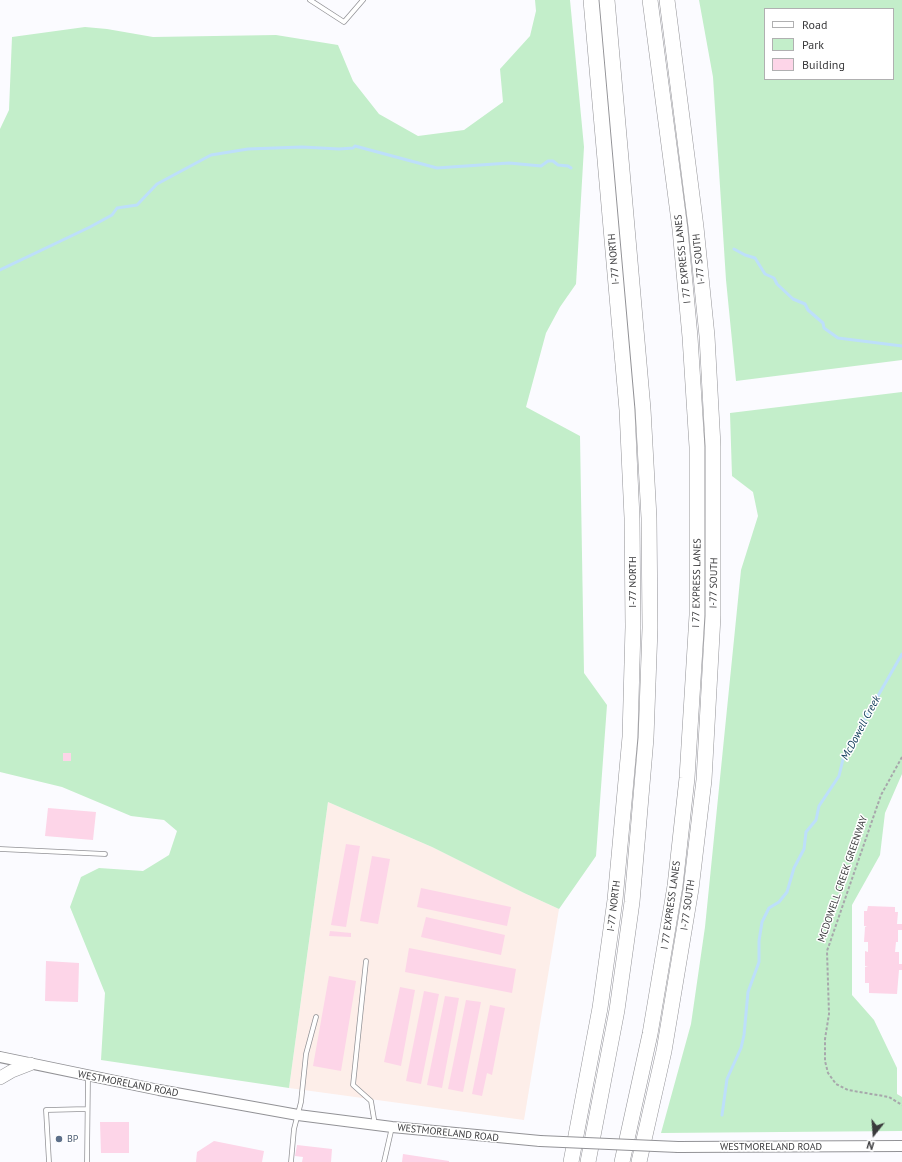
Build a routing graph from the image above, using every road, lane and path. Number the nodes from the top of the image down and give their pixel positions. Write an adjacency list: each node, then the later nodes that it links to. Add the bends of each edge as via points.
1 (310, 0): 2 (lane, via 344,22)
2 (362, 0)
3 (591, 0): 28 (highway, I-77 NORTH, via 627,410 632,518 633,627 629,745 615,900 598,1023)
4 (594, 0): 8 (highway, via 600,16 603,45)
5 (608, 0): 8 (highway)
6 (650, 0): 30 (highway, I 77 EXPRESS LANES, via 680,229 691,345 697,454 697,607 687,778 675,886 652,1026)
7 (667, 0): 31 (highway, I-77 SOUTH, via 707,336 713,446 714,608 705,764 691,889 664,1051)
8 (616, 96): 29 (highway, via 647,463 649,643 642,792 632,902 617,1010)
9 (902, 757): 18 (path, MCDOWELL CREEK GREENWAY, via 881,795 827,950 828,1014 825,1039 825,1061 828,1073 836,1084 848,1090 889,1097)
10 (0, 849): 11 (lane)
11 (105, 854)
12 (366, 961): 21 (lane, via 353,1085 372,1101)
13 (316, 1017): 20 (lane, via 306,1054)
14 (0, 1057): 15 (street, WESTMORELAND ROAD)
15 (30, 1064): 16 (street, WESTMORELAND ROAD); 17 (main road)
16 (88, 1076): 19 (lane); 20 (street, WESTMORELAND ROAD)
17 (0, 1078)
18 (902, 1105)
19 (87, 1109): 24 (lane, via 46,1110); 25 (lane)
20 (298, 1115): 21 (street, WESTMORELAND ROAD); 26 (lane, via 294,1128)
21 (375, 1125): 22 (street, WESTMORELAND ROAD)
22 (392, 1127): 23 (street, WESTMORELAND ROAD, bridge, via 540,1141 678,1147); 27 (lane)
23 (902, 1146)
24 (49, 1162)
25 (87, 1162)
26 (291, 1162)
27 (384, 1162)
28 (571, 1162)
29 (588, 1162)
30 (622, 1162)
31 (639, 1162)

